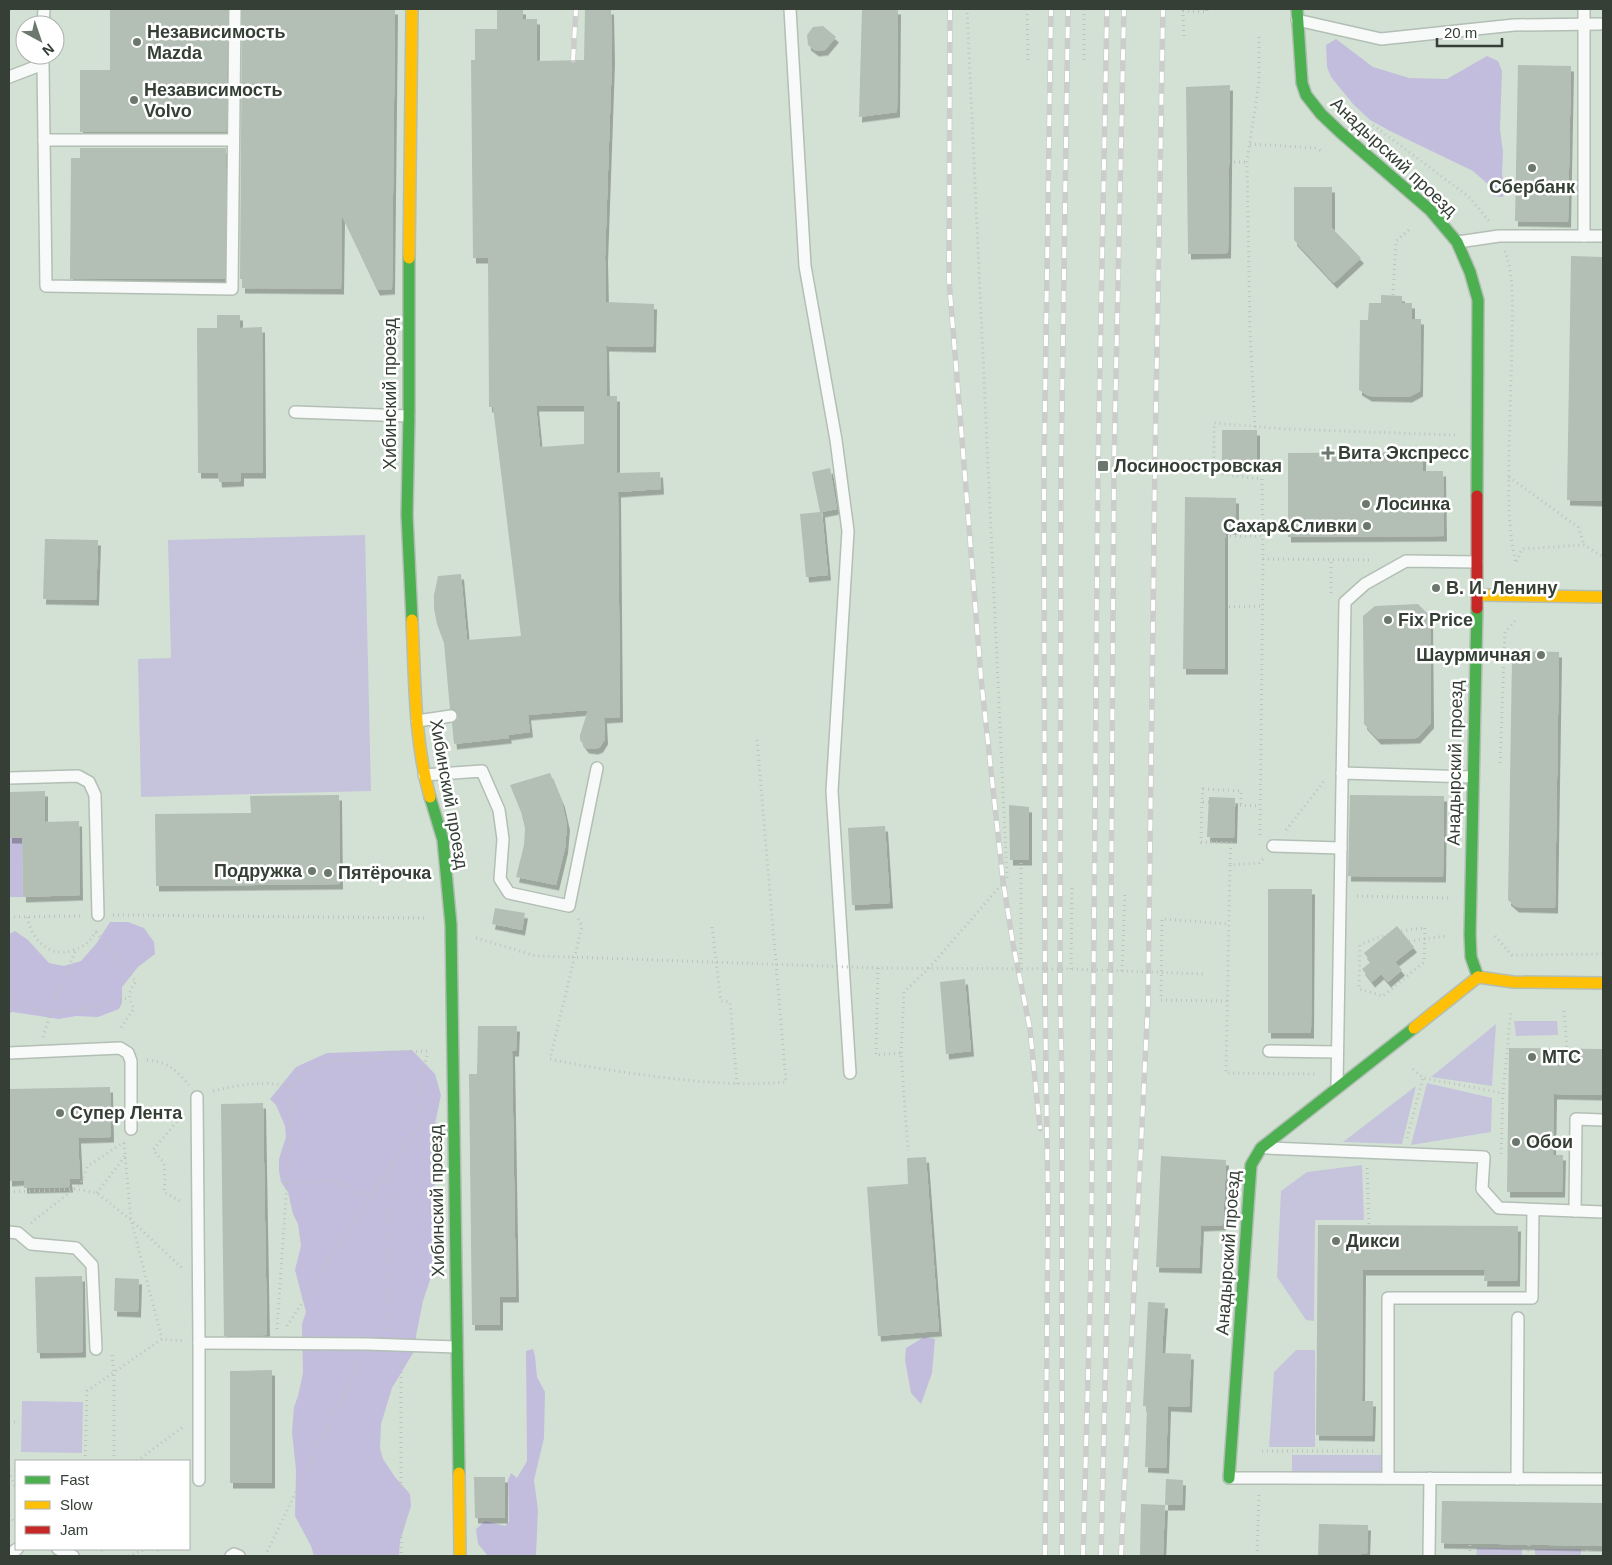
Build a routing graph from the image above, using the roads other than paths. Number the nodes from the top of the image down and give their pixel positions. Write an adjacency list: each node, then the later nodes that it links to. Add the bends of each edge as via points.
1 (235, 9): 12 (lane)
2 (412, 9): 17 (street, Хибинский проезд)
3 (790, 9): 36 (lane, via 805,266 836,440 848,531 832,791)
4 (1584, 9): 6 (lane)
5 (1297, 14): 6 (lane, via 1380,39 1514,25); 15 (street, Анадырский проезд, via 1302,83 1306,95 1333,126 1430,210)
6 (1584, 24): 7 (lane); 13 (lane)
7 (1600, 24)
8 (33, 65): 10 (lane)
9 (43, 65): 11 (lane)
10 (9, 77)
11 (44, 140): 12 (lane); 12 (lane, via 46,286 232,289)
12 (233, 140)
13 (1584, 236): 14 (lane); 15 (lane, via 1499,236)
14 (1603, 236)
15 (1457, 242): 18 (street, Анадырский проезд, via 1478,300)
16 (295, 412): 17 (lane)
17 (409, 416): 22 (street, Хибинский проезд, via 407,515)
18 (1478, 562): 19 (street, Анадырский проезд); 24 (lane, via 1406,561 1365,584 1345,602)
19 (1478, 595): 20 (street); 26 (street, Анадырский проезд)
20 (1603, 597)
21 (451, 716): 22 (lane)
22 (417, 721): 25 (street, Хибинский проезд)
23 (597, 768): 25 (lane, via 569,906 509,893 500,880 503,839 499,810 482,771)
24 (1342, 773): 26 (lane); 29 (lane)
25 (424, 775): 48 (street, Хибинский проезд, via 443,840 451,925)
26 (1472, 777): 31 (street, Анадырский проезд, via 1470,935 1471,957)
27 (9, 778): 30 (lane, via 78,776 89,782 95,795)
28 (1273, 846): 29 (lane)
29 (1341, 848): 34 (lane)
30 (98, 915)
31 (1478, 977): 32 (street, via 1513,982); 37 (street, Анадырский проезд)
32 (1603, 983)
33 (1269, 1051): 34 (lane)
34 (1337, 1052): 37 (lane)
35 (9, 1053): 40 (lane, via 120,1048 128,1053 131,1061)
36 (850, 1073)
37 (1336, 1090): 41 (street, Анадырский проезд)
38 (197, 1097): 47 (lane)
39 (1603, 1120): 43 (lane, via 1576,1119)
40 (131, 1128)
41 (1261, 1148): 42 (lane, via 1484,1157 1482,1189 1499,1208); 50 (street, Анадырский проезд, via 1251,1165)
42 (1533, 1210): 43 (lane); 51 (lane, via 1532,1298 1388,1298)
43 (1575, 1211): 44 (lane)
44 (1603, 1212)
45 (14, 1232): 49 (lane, via 31,1244 76,1248 92,1265)
46 (1518, 1318): 53 (lane)
47 (199, 1343): 48 (lane); 55 (lane)
48 (457, 1347): 60 (street, Хибинский проезд)
49 (96, 1349)
50 (1229, 1478): 51 (lane)
51 (1388, 1478): 52 (lane)
52 (1430, 1478): 53 (lane); 61 (lane)
53 (1518, 1478): 54 (lane)
54 (1603, 1479)
55 (199, 1480)
56 (60, 1550): 57 (lane)
57 (73, 1556)
58 (231, 1556): 59 (lane)
59 (239, 1556)
60 (460, 1556)
61 (1429, 1556)

